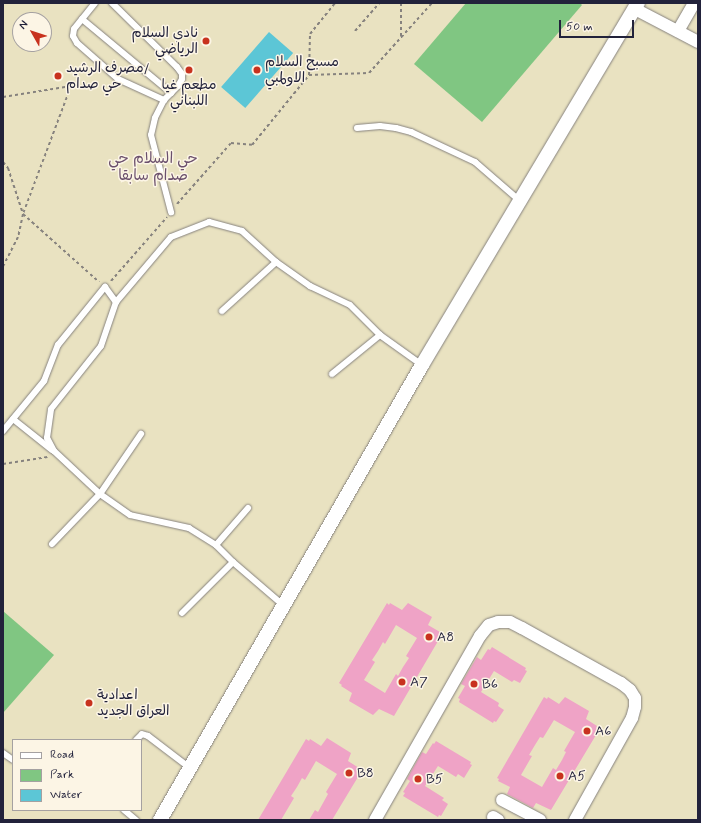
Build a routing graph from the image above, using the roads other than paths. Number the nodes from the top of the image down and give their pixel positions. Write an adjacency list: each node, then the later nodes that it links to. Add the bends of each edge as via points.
1 (94, 3): 5 (lane)
2 (112, 3): 8 (lane, via 177,67 182,79)
3 (694, 3): 6 (street)
4 (637, 6): 6 (street); 11 (street)
5 (82, 19): 8 (lane); 9 (lane, via 74,30 73,36 77,43 118,79)
6 (678, 31): 7 (street)
7 (698, 42)
8 (171, 93): 9 (lane)
9 (164, 100): 12 (lane, via 155,118 151,135)
10 (357, 128): 11 (lane, via 380,126 411,132 475,162)
11 (520, 200): 17 (street)
12 (171, 212)
13 (276, 262): 14 (lane, via 242,232 209,222 171,237); 15 (lane); 16 (lane, via 310,286 350,305)
14 (116, 302): 19 (lane, via 105,287 58,345 44,381); 22 (lane, via 101,346 51,409 47,438)
15 (222, 311)
16 (380, 335): 17 (lane); 18 (lane)
17 (422, 365): 28 (street)
18 (332, 374)
19 (13, 419): 20 (lane); 22 (lane)
20 (3, 431)
21 (141, 434): 23 (lane)
22 (58, 455): 23 (lane)
23 (100, 494): 25 (lane); 26 (lane, via 130,515 189,528)
24 (248, 508): 26 (lane)
25 (52, 544)
26 (216, 545): 27 (lane)
27 (233, 562): 28 (lane); 29 (lane)
28 (283, 605): 33 (street)
29 (182, 613)
30 (137, 739): 33 (lane, via 142,734 148,736)
31 (3, 753): 32 (lane)
32 (12, 759)
33 (190, 768): 37 (street)
34 (502, 800): 39 (street)
35 (125, 811): 36 (lane)
36 (136, 820)
37 (160, 820)
38 (374, 820): 40 (street, via 480,636 489,625 510,622 621,684 630,690 635,698 632,718)
39 (540, 820)
40 (575, 820)

